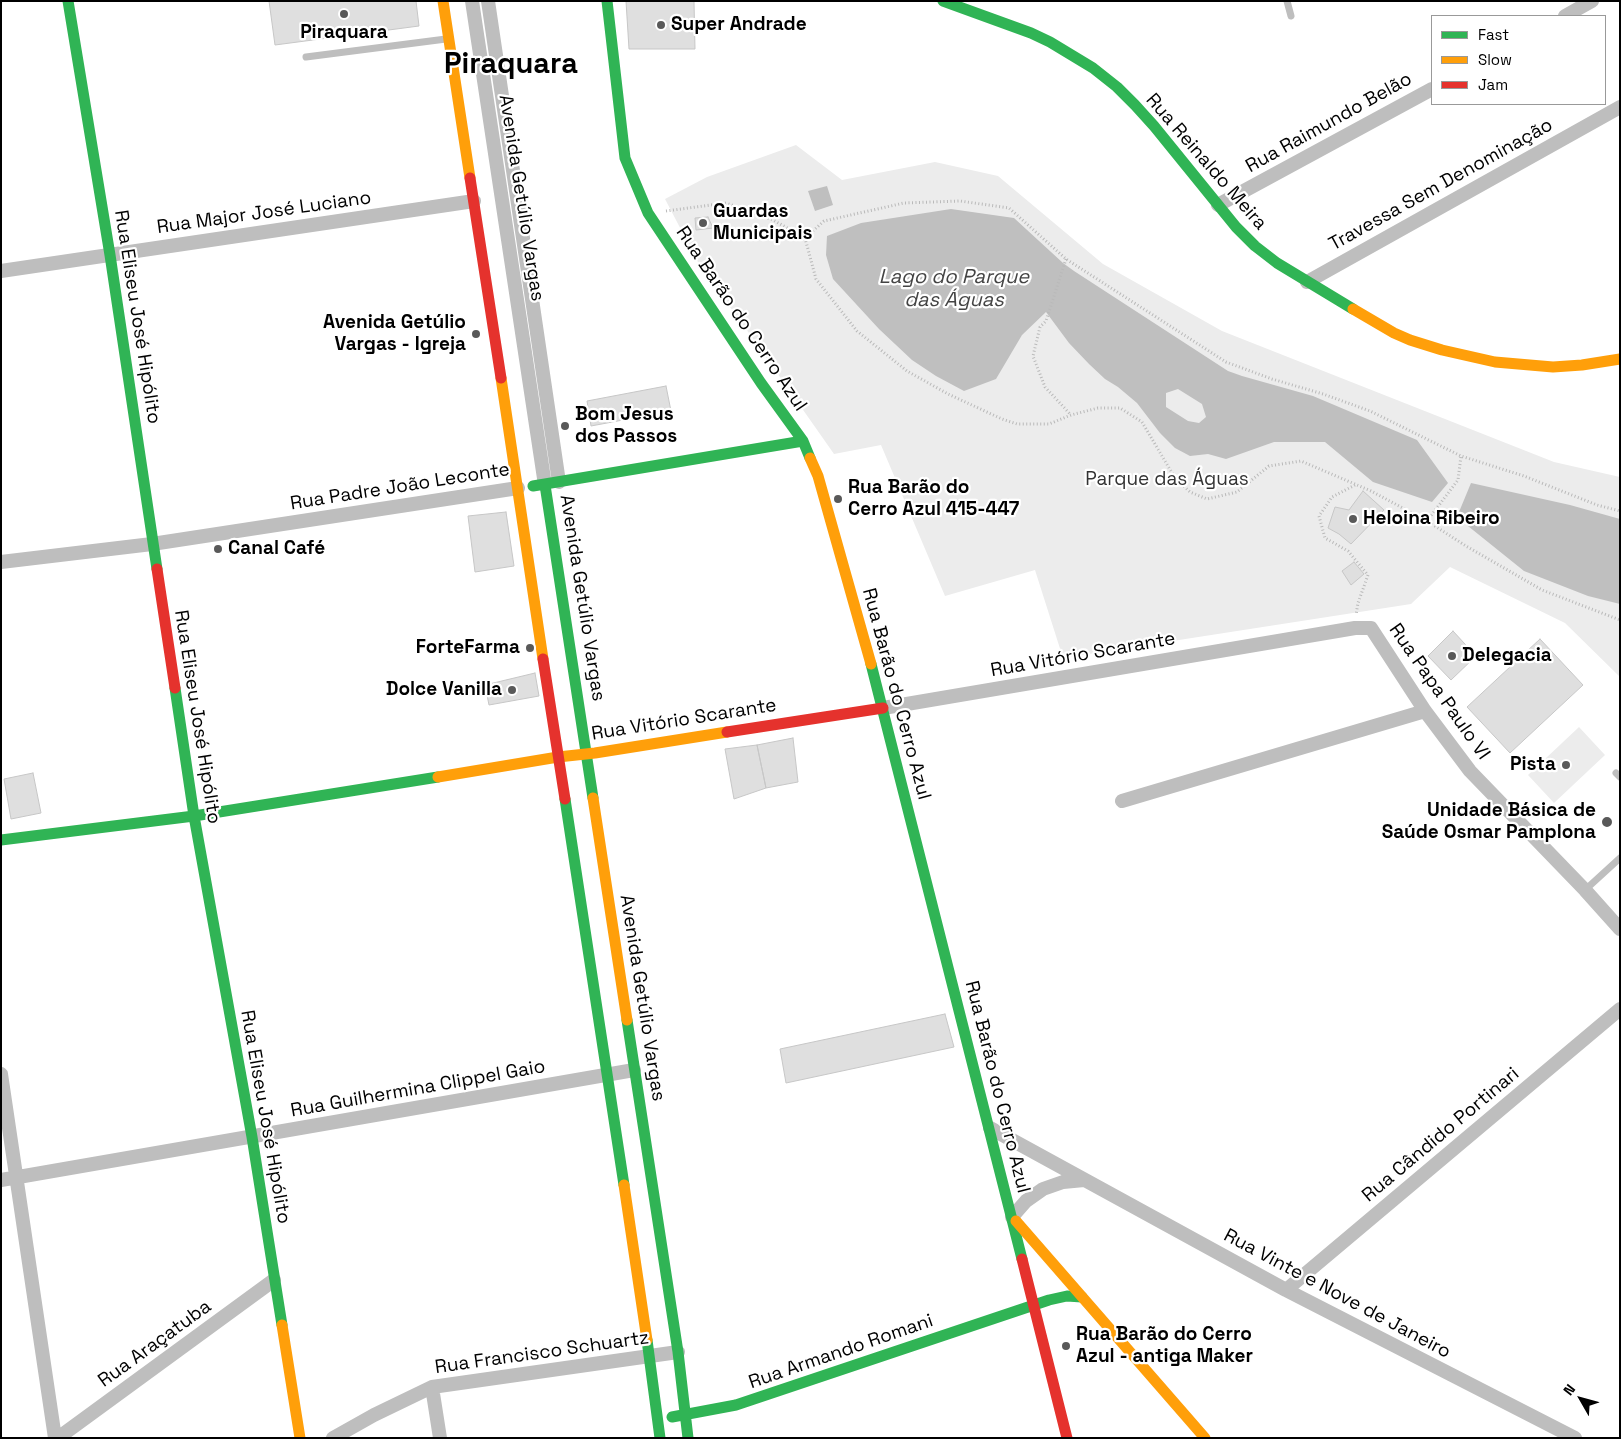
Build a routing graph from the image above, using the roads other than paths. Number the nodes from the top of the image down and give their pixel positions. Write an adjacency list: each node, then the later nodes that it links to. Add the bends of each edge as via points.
1 (68, 1): 17 (main road, Rua Eliseu José Hipólito)
2 (444, 1): 11 (main road)
3 (472, 1): 23 (street, Avenida Getúlio Vargas)
4 (488, 1): 22 (street, Avenida Getúlio Vargas)
5 (608, 1): 21 (main road, Rua Barão do Cerro Azul, via 625,158 648,213)
6 (943, 1): 16 (main road, Rua Reinaldo Meira, via 1031,33 1093,68 1135,105)
7 (1287, 1): 10 (lane)
8 (1592, 2): 9 (street)
9 (1567, 15)
10 (1291, 16)
11 (449, 38): 12 (lane); 15 (main road)
12 (306, 57)
13 (1431, 90): 16 (street, Rua Raimundo Belão)
14 (1620, 107): 19 (street, Travessa Sem Denominação)
15 (474, 201): 17 (street, Rua Major José Luciano); 24 (main road)
16 (1218, 205): 19 (main road, Rua Reinaldo Meira, via 1255,246)
17 (110, 255): 18 (street, Rua Major José Luciano); 25 (main road, Rua Eliseu José Hipólito)
18 (1, 271)
19 (1306, 282): 20 (main road, Rua Reinaldo Meira, via 1394,333 1442,350 1495,362 1552,366 1582,365)
20 (1620, 358)
21 (803, 442): 22 (main road, Rua Padre João Leconte); 28 (main road, Rua Barão do Cerro Azul, via 818,476)
22 (559, 482): 23 (main road, Rua Padre João Leconte)
23 (545, 484): 24 (main road, Rua Padre João Leconte); 30 (main road, Avenida Getúlio Vargas)
24 (518, 488): 25 (street, Rua Padre João Leconte); 31 (main road)
25 (152, 544): 26 (street, Rua Padre João Leconte); 33 (main road, Rua Eliseu José Hipólito)
26 (1, 562)
27 (1371, 628): 28 (street, Rua Vitório Scarante, via 1355,628); 29 (street, Rua Papa Paulo VI)
28 (884, 708): 30 (main road, Rua Vitório Scarante); 42 (main road, Rua Barão do Cerro Azul)
29 (1426, 711): 32 (street); 36 (street, Rua Papa Paulo VI, via 1470,771)
30 (586, 754): 31 (main road, Rua Vitório Scarante); 39 (main road, Avenida Getúlio Vargas)
31 (558, 756): 33 (main road, Rua Vitório Scarante); 41 (main road)
32 (1122, 801)
33 (194, 816): 34 (main road, Rua Vitório Scarante); 43 (main road, Rua Eliseu José Hipólito)
34 (1, 840)
35 (1620, 858): 36 (lane)
36 (1585, 890): 37 (street, Rua Papa Paulo VI)
37 (1620, 929)
38 (1620, 1009): 49 (street, Rua Cândido Portinari)
39 (634, 1070): 41 (street, Rua Guilhermina Clippel Gaio); 52 (main road, Avenida Getúlio Vargas)
40 (1, 1074): 44 (street)
41 (607, 1075): 43 (street, Rua Guilhermina Clippel Gaio); 53 (main road)
42 (990, 1128): 46 (street, Rua Vinte e Nove de Janeiro); 47 (main road, Rua Barão do Cerro Azul)
43 (252, 1137): 44 (street, Rua Guilhermina Clippel Gaio); 48 (main road, Rua Eliseu José Hipólito)
44 (17, 1178): 45 (street, Rua Guilhermina Clippel Gaio); 57 (street)
45 (1, 1180)
46 (1084, 1180): 47 (street, via 1063,1182 1043,1189); 49 (street, Rua Vinte e Nove de Janeiro)
47 (1012, 1217): 50 (main road); 51 (main road, Rua Barão do Cerro Azul)
48 (274, 1280): 57 (street, Rua Araçatuba); 58 (main road, Rua Eliseu José Hipólito)
49 (1286, 1290): 65 (street, Rua Vinte e Nove de Janeiro)
50 (1082, 1297): 51 (main road, Rua Armando Romani, via 1067,1296); 64 (main road)
51 (1034, 1305): 55 (main road, Rua Armando Romani, via 736,1406); 63 (main road, Rua Barão do Cerro Azul)
52 (678, 1352): 53 (street, Rua Francisco Schuartz); 55 (main road, Avenida Getúlio Vargas)
53 (650, 1356): 54 (street, Rua Francisco Schuartz); 56 (main road)
54 (432, 1387): 59 (street, Rua Francisco Schuartz); 60 (street)
55 (685, 1416): 56 (main road, Rua Armando Romani); 62 (main road, Avenida Getúlio Vargas)
56 (657, 1420): 61 (main road)
57 (57, 1438)
58 (300, 1438)
59 (333, 1438)
60 (440, 1438)
61 (660, 1438)
62 (688, 1438)
63 (1067, 1438)
64 (1205, 1438)
65 (1575, 1438)

